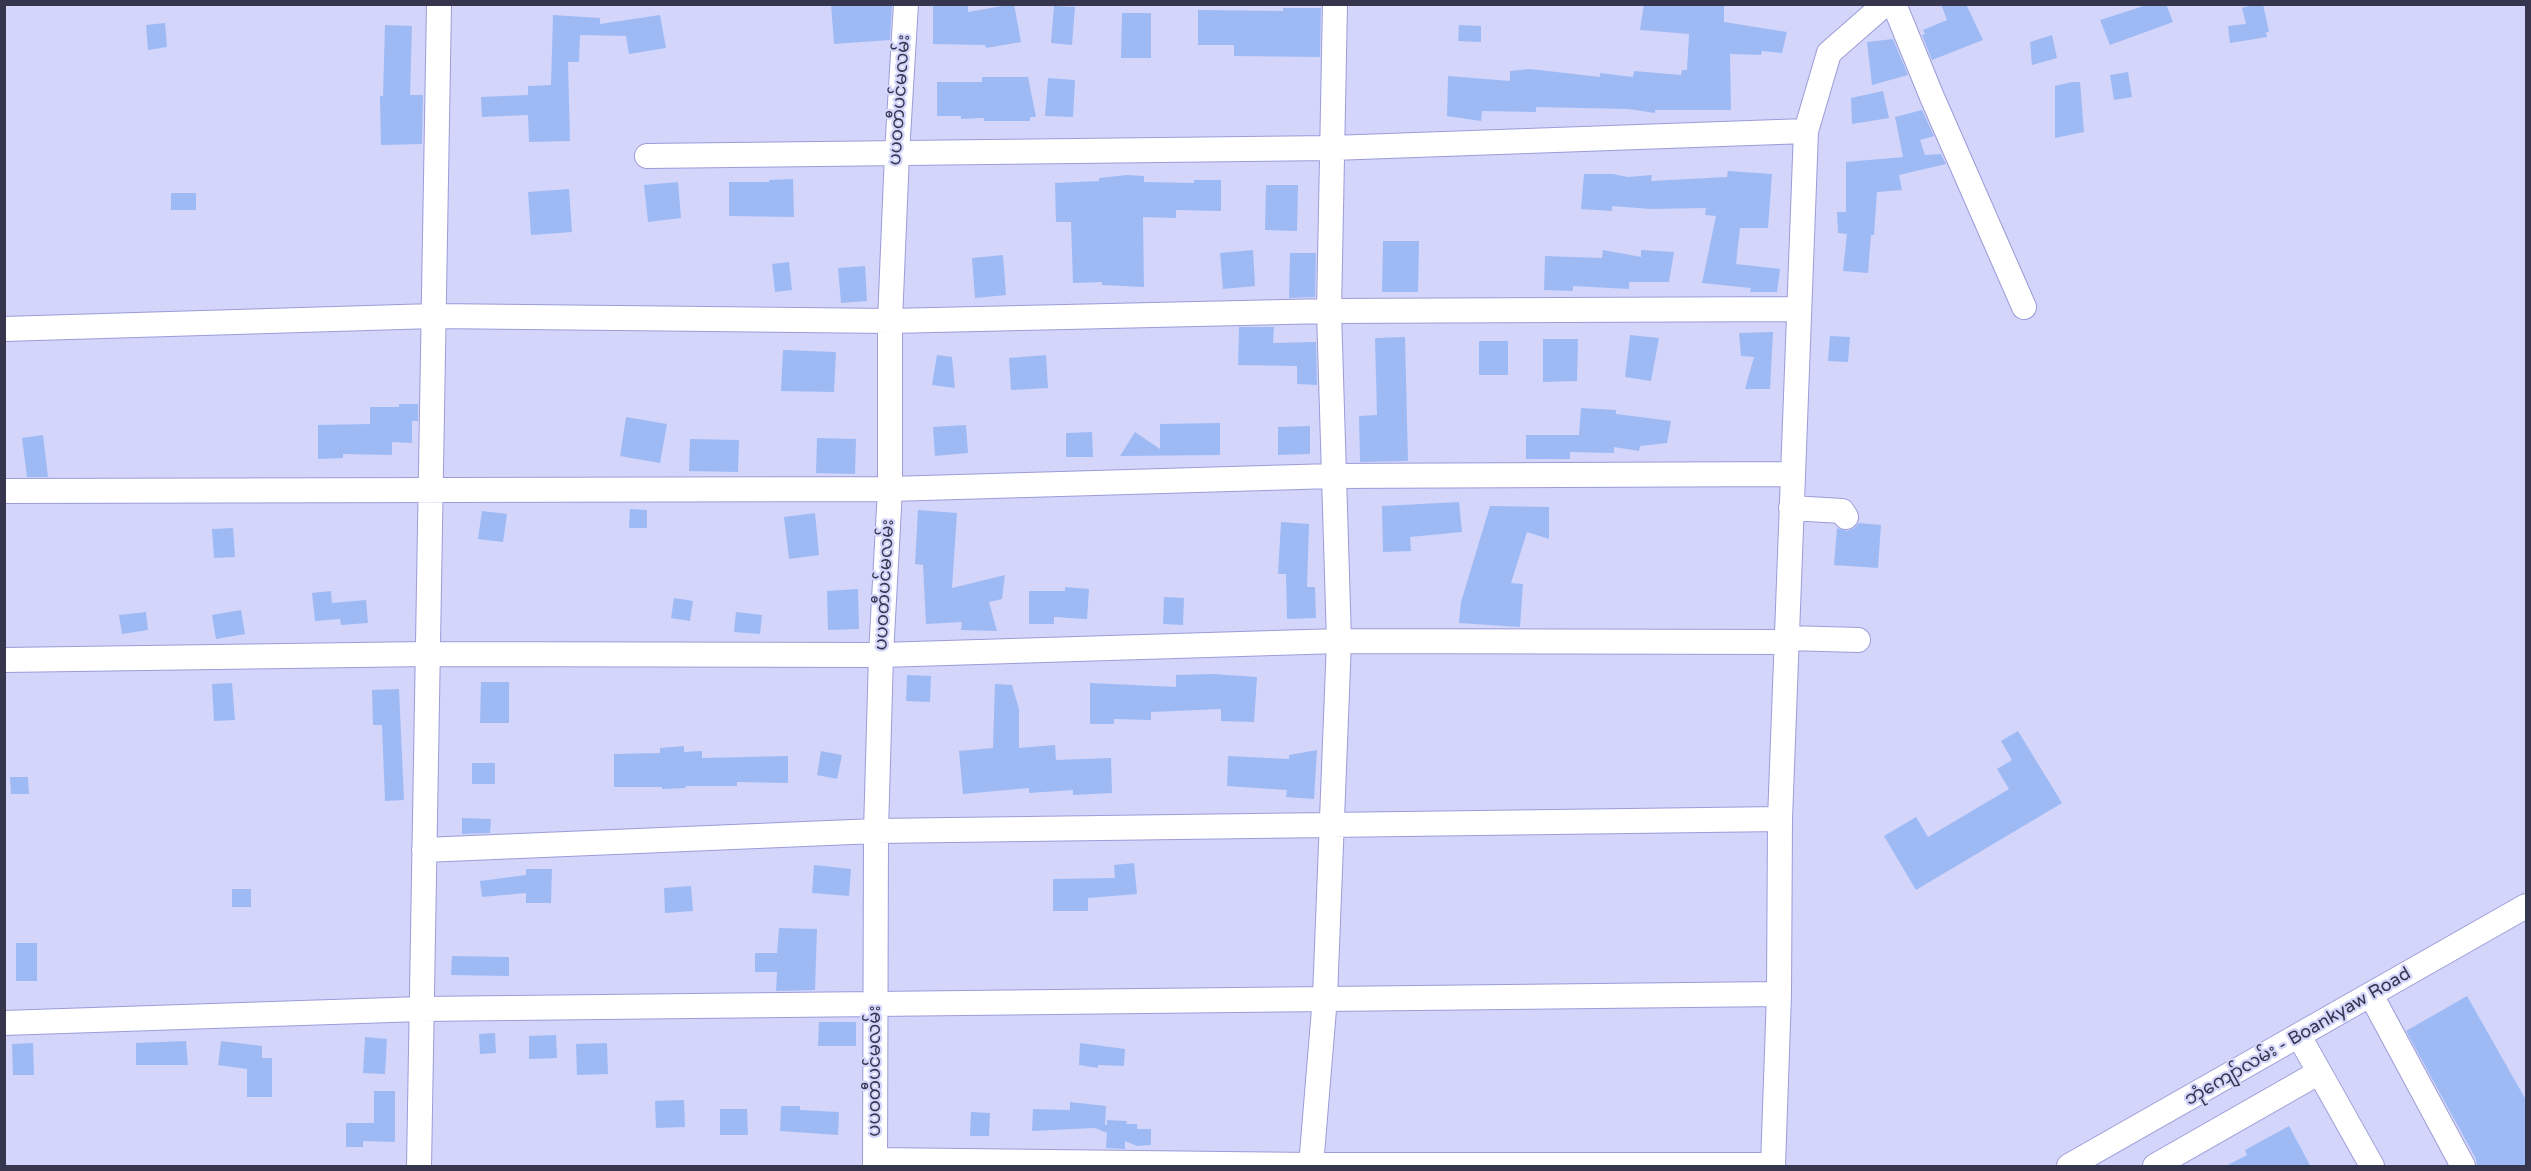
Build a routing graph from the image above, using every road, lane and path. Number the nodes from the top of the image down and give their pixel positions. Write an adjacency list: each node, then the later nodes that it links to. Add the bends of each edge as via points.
1 (439, 4): 13 (street)
2 (906, 4): 8 (street, ပပဝတီပင်မလမ်း)
3 (1335, 4): 7 (street)
4 (1885, 4): 6 (street, via 1829,53)
5 (1894, 4): 10 (street)
6 (1806, 131): 7 (street); 11 (street)
7 (1332, 148): 8 (street); 12 (street)
8 (897, 153): 9 (street); 14 (street, ပပဝတီပင်မလမ်း)
9 (646, 156)
10 (2024, 307)
11 (1799, 309): 12 (street); 16 (street)
12 (1329, 311): 14 (street); 17 (street)
13 (434, 316): 14 (street); 15 (street); 20 (street)
14 (890, 321): 18 (street, ပပဝတီပင်မလမ်း)
15 (4, 329)
16 (1793, 474): 17 (street); 21 (street)
17 (1333, 476): 18 (street); 25 (street)
18 (890, 489): 20 (street); 27 (street, ပပဝတီပင်မလမ်း)
19 (4, 491): 20 (street)
20 (430, 491): 26 (street)
21 (1791, 508): 22 (street, via 1842,512); 23 (street)
22 (1846, 517)
23 (1788, 640): 24 (street); 25 (street); 29 (street)
24 (1858, 640)
25 (1339, 641): 27 (street); 30 (street)
26 (428, 654): 27 (street); 28 (street); 32 (street)
27 (881, 655): 31 (street, ပပဝတီပင်မလမ်း)
28 (4, 660)
29 (1780, 819): 30 (street); 34 (street)
30 (1331, 826): 31 (street); 36 (street)
31 (876, 831): 32 (street); 37 (street, ပပဝတီပင်မလမ်း)
32 (424, 850): 38 (street)
33 (2526, 906): 35 (street, ဘုံကျော်လမ်း - Boankyaw Road)
34 (1779, 994): 36 (street); 44 (street)
35 (2372, 995): 40 (street, ဘုံကျော်လမ်း - Boankyaw Road); 49 (street)
36 (1325, 998): 37 (street); 43 (street)
37 (876, 1003): 38 (street); 42 (street, ပပဝတီပင်မလမ်း)
38 (422, 1009): 39 (street); 46 (street)
39 (4, 1023)
40 (2299, 1036): 41 (street); 47 (street, ဘုံကျော်လမ်း - Boankyaw Road)
41 (2318, 1073): 45 (street); 48 (street)
42 (875, 1163): 43 (street)
43 (1311, 1166): 44 (street)
44 (1773, 1166)
45 (2157, 1166)
46 (419, 1167)
47 (2069, 1167)
48 (2372, 1167)
49 (2463, 1167)

